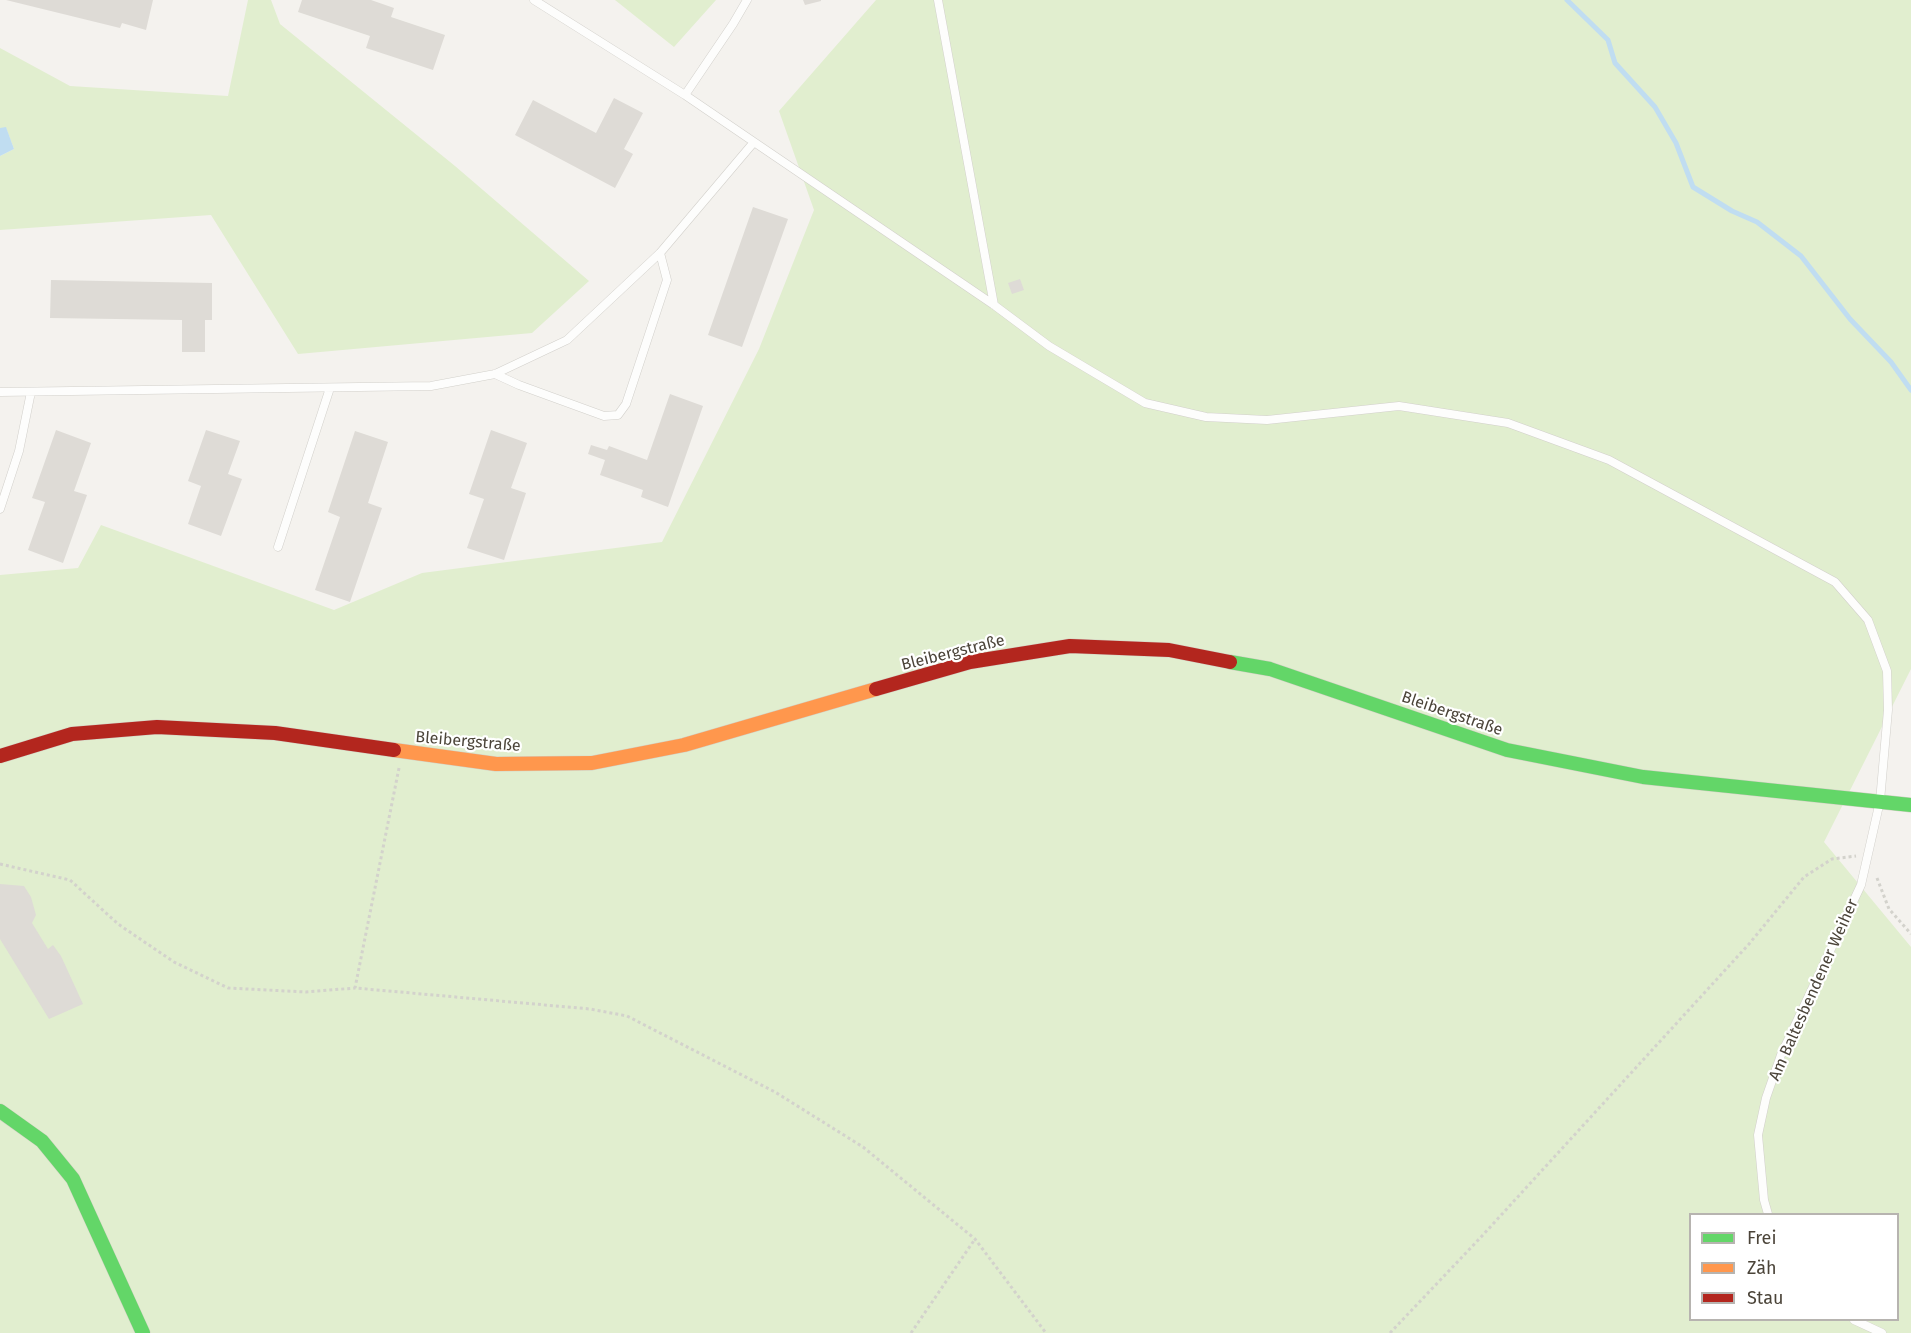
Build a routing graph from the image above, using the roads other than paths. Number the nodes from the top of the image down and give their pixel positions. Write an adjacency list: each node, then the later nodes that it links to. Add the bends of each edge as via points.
1 (534, 0): 4 (lane, Am Baltesbendener Weiher)
2 (747, 0): 4 (lane)
3 (938, 0): 7 (lane)
4 (685, 95): 5 (lane, Am Baltesbendener Weiher)
5 (754, 142): 6 (lane); 7 (lane, Am Baltesbendener Weiher)
6 (660, 253): 8 (lane, via 567,340); 8 (lane, via 667,280 626,404 618,415 604,416)
7 (994, 305): 15 (lane, Am Baltesbendener Weiher, via 1049,346 1145,402 1206,417 1267,420 1399,406 1508,423 1609,460 1835,582 1868,620 1887,671 1888,710)
8 (495, 374): 9 (lane, via 431,386)
9 (330, 388): 11 (lane); 13 (lane)
10 (0, 392): 11 (lane)
11 (31, 392): 12 (lane, via 19,451)
12 (0, 509)
13 (278, 548)
14 (0, 756): 15 (street, Bleibergstraße, via 72,734 157,727 275,733 496,764 592,763 684,744 970,662 1081,646 1170,650 1270,669 1508,750 1643,777)
15 (1880, 801): 16 (street, Bleibergstraße); 18 (lane, Am Baltesbendener Weiher, via 1861,885 1781,1055 1766,1098 1758,1135)
16 (1911, 805)
17 (0, 1111): 20 (street, via 42,1141 73,1179)
18 (1767, 1213)
19 (1856, 1321): 21 (lane)
20 (143, 1333)
21 (1882, 1333)

